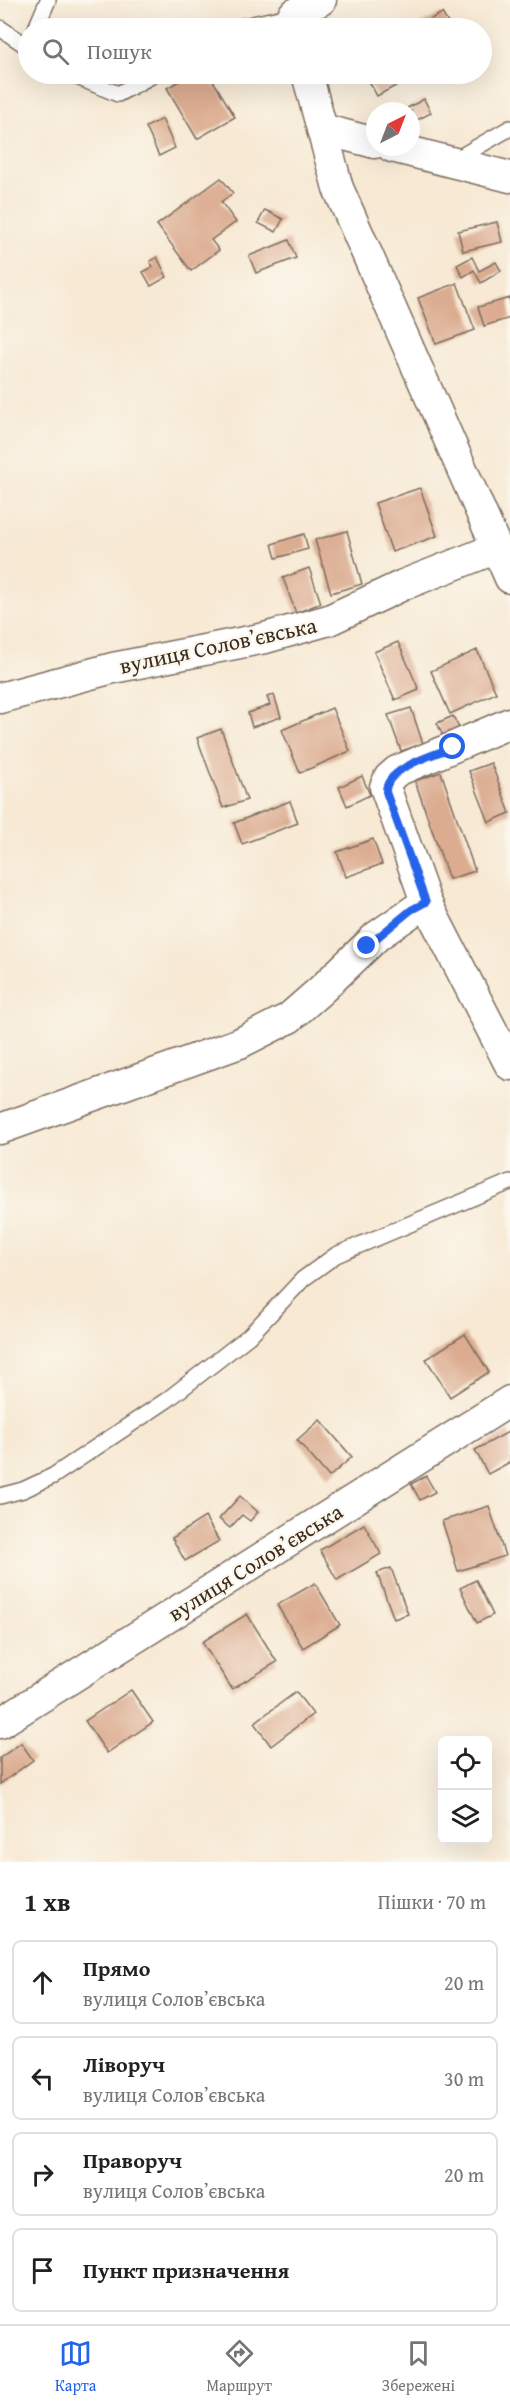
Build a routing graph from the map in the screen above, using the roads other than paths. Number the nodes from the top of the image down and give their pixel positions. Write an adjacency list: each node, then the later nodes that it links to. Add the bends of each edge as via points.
1 (48, 0): 4 (lane)
2 (321, 0): 3 (street)
3 (291, 14): 5 (lane)
4 (40, 18)
5 (275, 18)
6 (0, 28): 7 (lane)
7 (18, 40)
8 (94, 84): 9 (lane, via 118,94)
9 (136, 84)
10 (310, 84): 12 (street)
11 (510, 128): 15 (lane)
12 (321, 129): 13 (street); 17 (street, via 351,219)
13 (366, 141)
14 (420, 154): 15 (street)
15 (451, 162): 16 (street)
16 (510, 177)
17 (497, 548): 18 (street); 19 (street, вулиця Соловʼєвська, via 403,585 329,620 265,638 112,668)
18 (510, 578)
19 (0, 698)
20 (510, 723): 21 (street, via 397,771 387,782 386,792)
21 (426, 902): 22 (street); 23 (street, via 377,936 289,1018 240,1043)
22 (510, 1065)
23 (0, 1129)
24 (510, 1182): 26 (lane, via 336,1255 303,1279 249,1336 175,1394 53,1476)
25 (510, 1401): 27 (street, вулиця Соловʼєвська)
26 (0, 1496)
27 (0, 1723)

